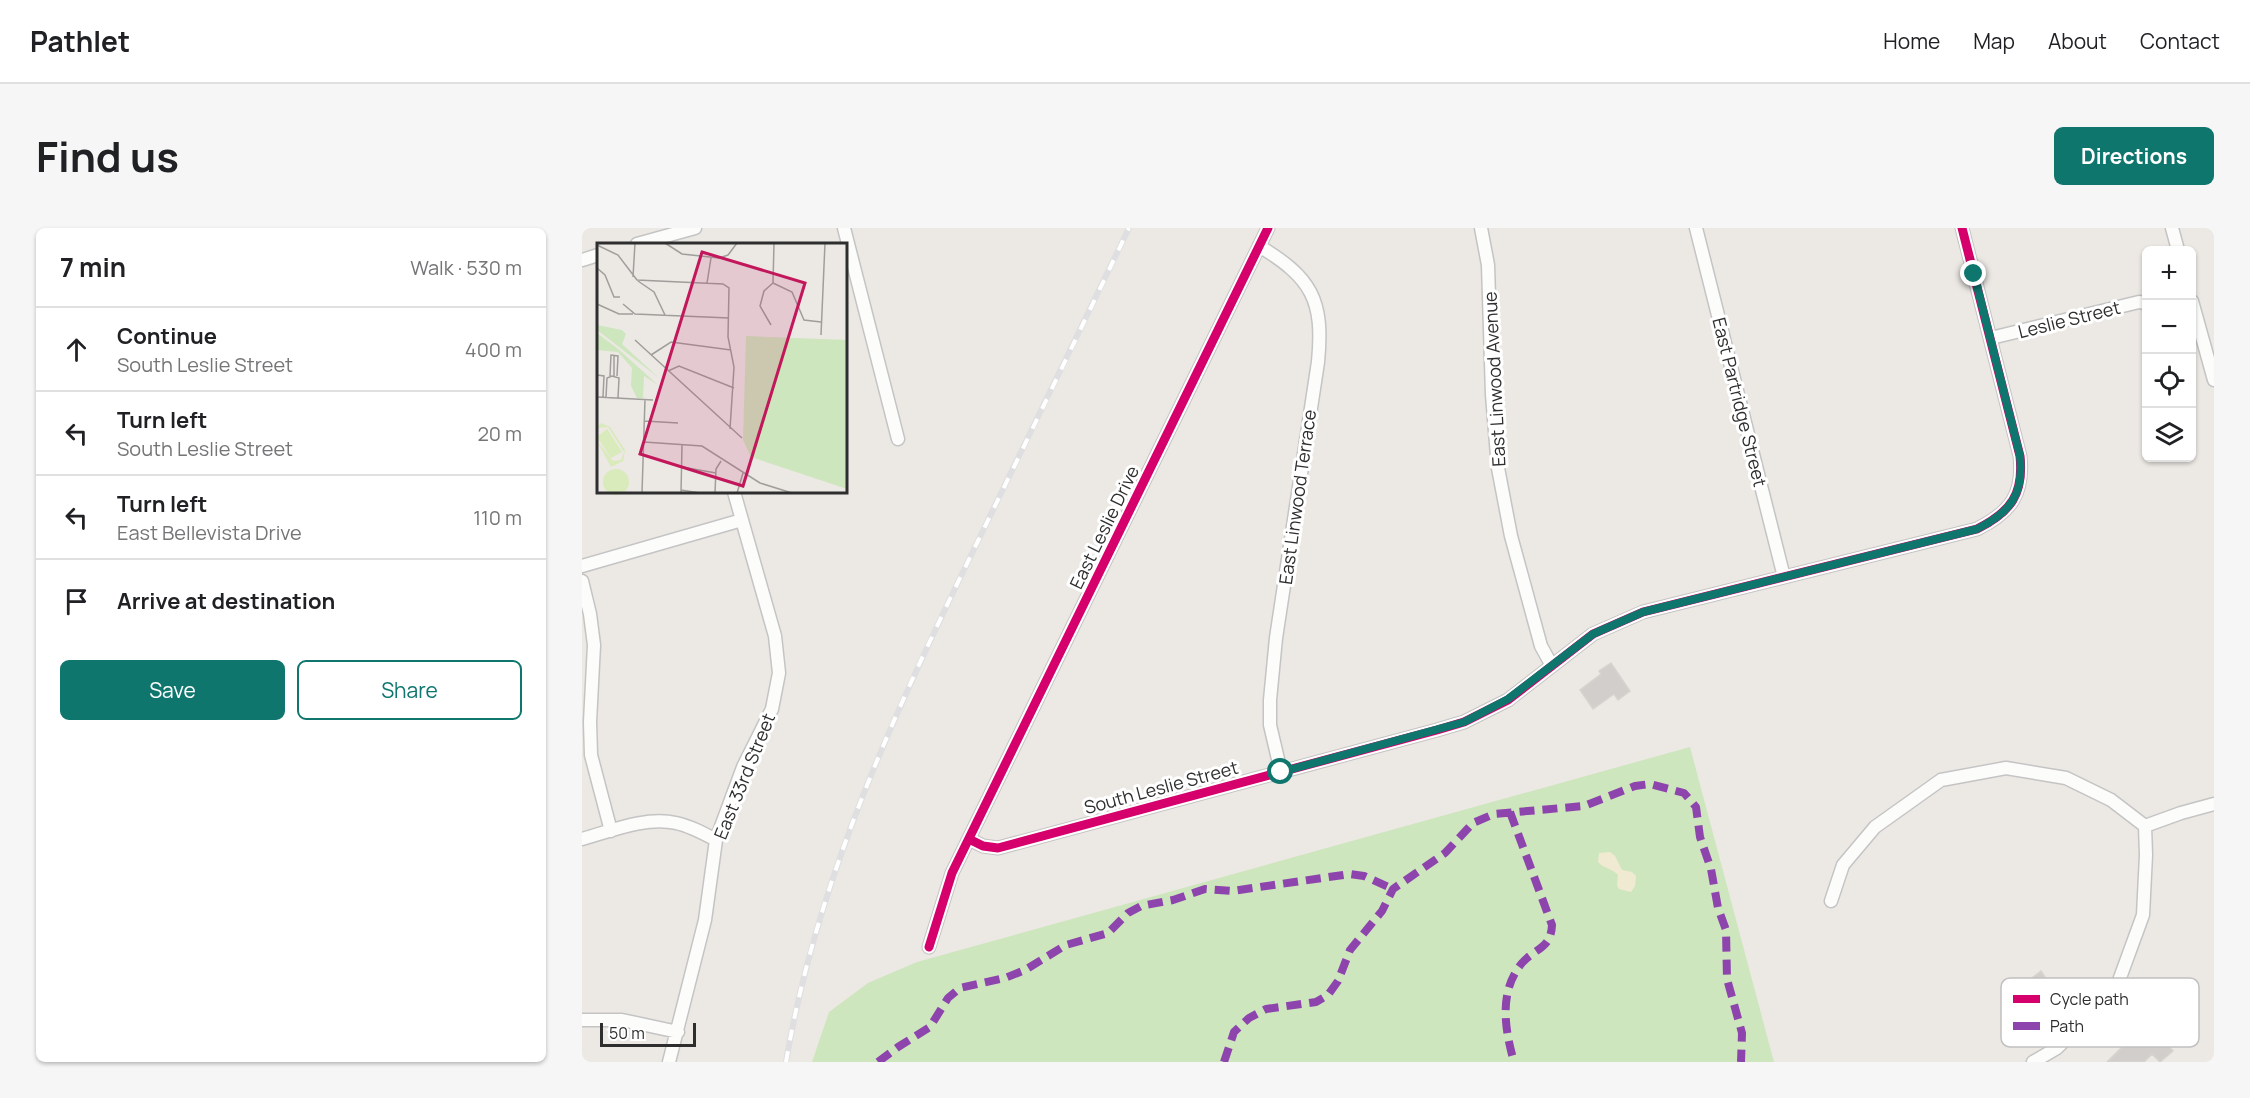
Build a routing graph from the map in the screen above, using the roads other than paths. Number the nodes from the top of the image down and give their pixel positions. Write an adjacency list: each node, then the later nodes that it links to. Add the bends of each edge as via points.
1 (695, 228): 8 (street)
2 (844, 228): 10 (street)
3 (1268, 228): 12 (street, East Leslie Drive)
4 (1481, 228): 26 (street, East Linwood Avenue, via 1488,265 1492,395 1503,502 1540,646)
5 (1696, 228): 24 (street, East Partridge Street)
6 (1962, 228): 18 (street)
7 (2172, 228): 13 (street)
8 (679, 239): 9 (street)
9 (645, 243)
10 (848, 243)
11 (848, 244): 20 (street)
12 (1259, 246): 27 (street, East Linwood Terrace, via 1302,278 1313,297 1320,323 1318,362 1270,700 1270,725); 32 (street, East Leslie Drive)
13 (2177, 246)
14 (597, 255): 15 (street)
15 (582, 260)
16 (2142, 302): 18 (street, Leslie Street)
17 (2196, 324): 19 (street)
18 (1991, 338): 24 (street, South Leslie Street, via 2022,472 2019,489 2008,509 1977,529)
19 (2214, 380)
20 (898, 440)
21 (735, 494): 22 (street, East 33rd Street)
22 (742, 520): 23 (street); 33 (street, East 33rd Street, via 775,636 779,673 772,709 743,767)
23 (582, 566)
24 (1784, 577): 26 (street, South Leslie Street, via 1643,612 1593,634)
25 (582, 582): 30 (street, via 594,645 591,755)
26 (1552, 666): 27 (street, South Leslie Street, via 1508,699 1464,722)
27 (1281, 772): 32 (street, South Leslie Street, via 998,848)
28 (2214, 804): 29 (street)
29 (2145, 826): 34 (street, via 2111,800 2066,778 2006,768 1941,780 1875,827 1843,865); 36 (street, via 2143,915)
30 (611, 831): 31 (street); 33 (street, via 662,821 691,828)
31 (582, 839)
32 (969, 839): 35 (street, East Leslie Drive, via 952,873)
33 (716, 840): 38 (street, East 33rd Street, via 705,920)
34 (1831, 902)
35 (929, 947)
36 (2120, 978)
37 (582, 1020): 38 (street, via 622,1020)
38 (678, 1032): 40 (street, East 33rd Street)
39 (2058, 1047): 41 (street)
40 (669, 1062)
41 (2033, 1062)

